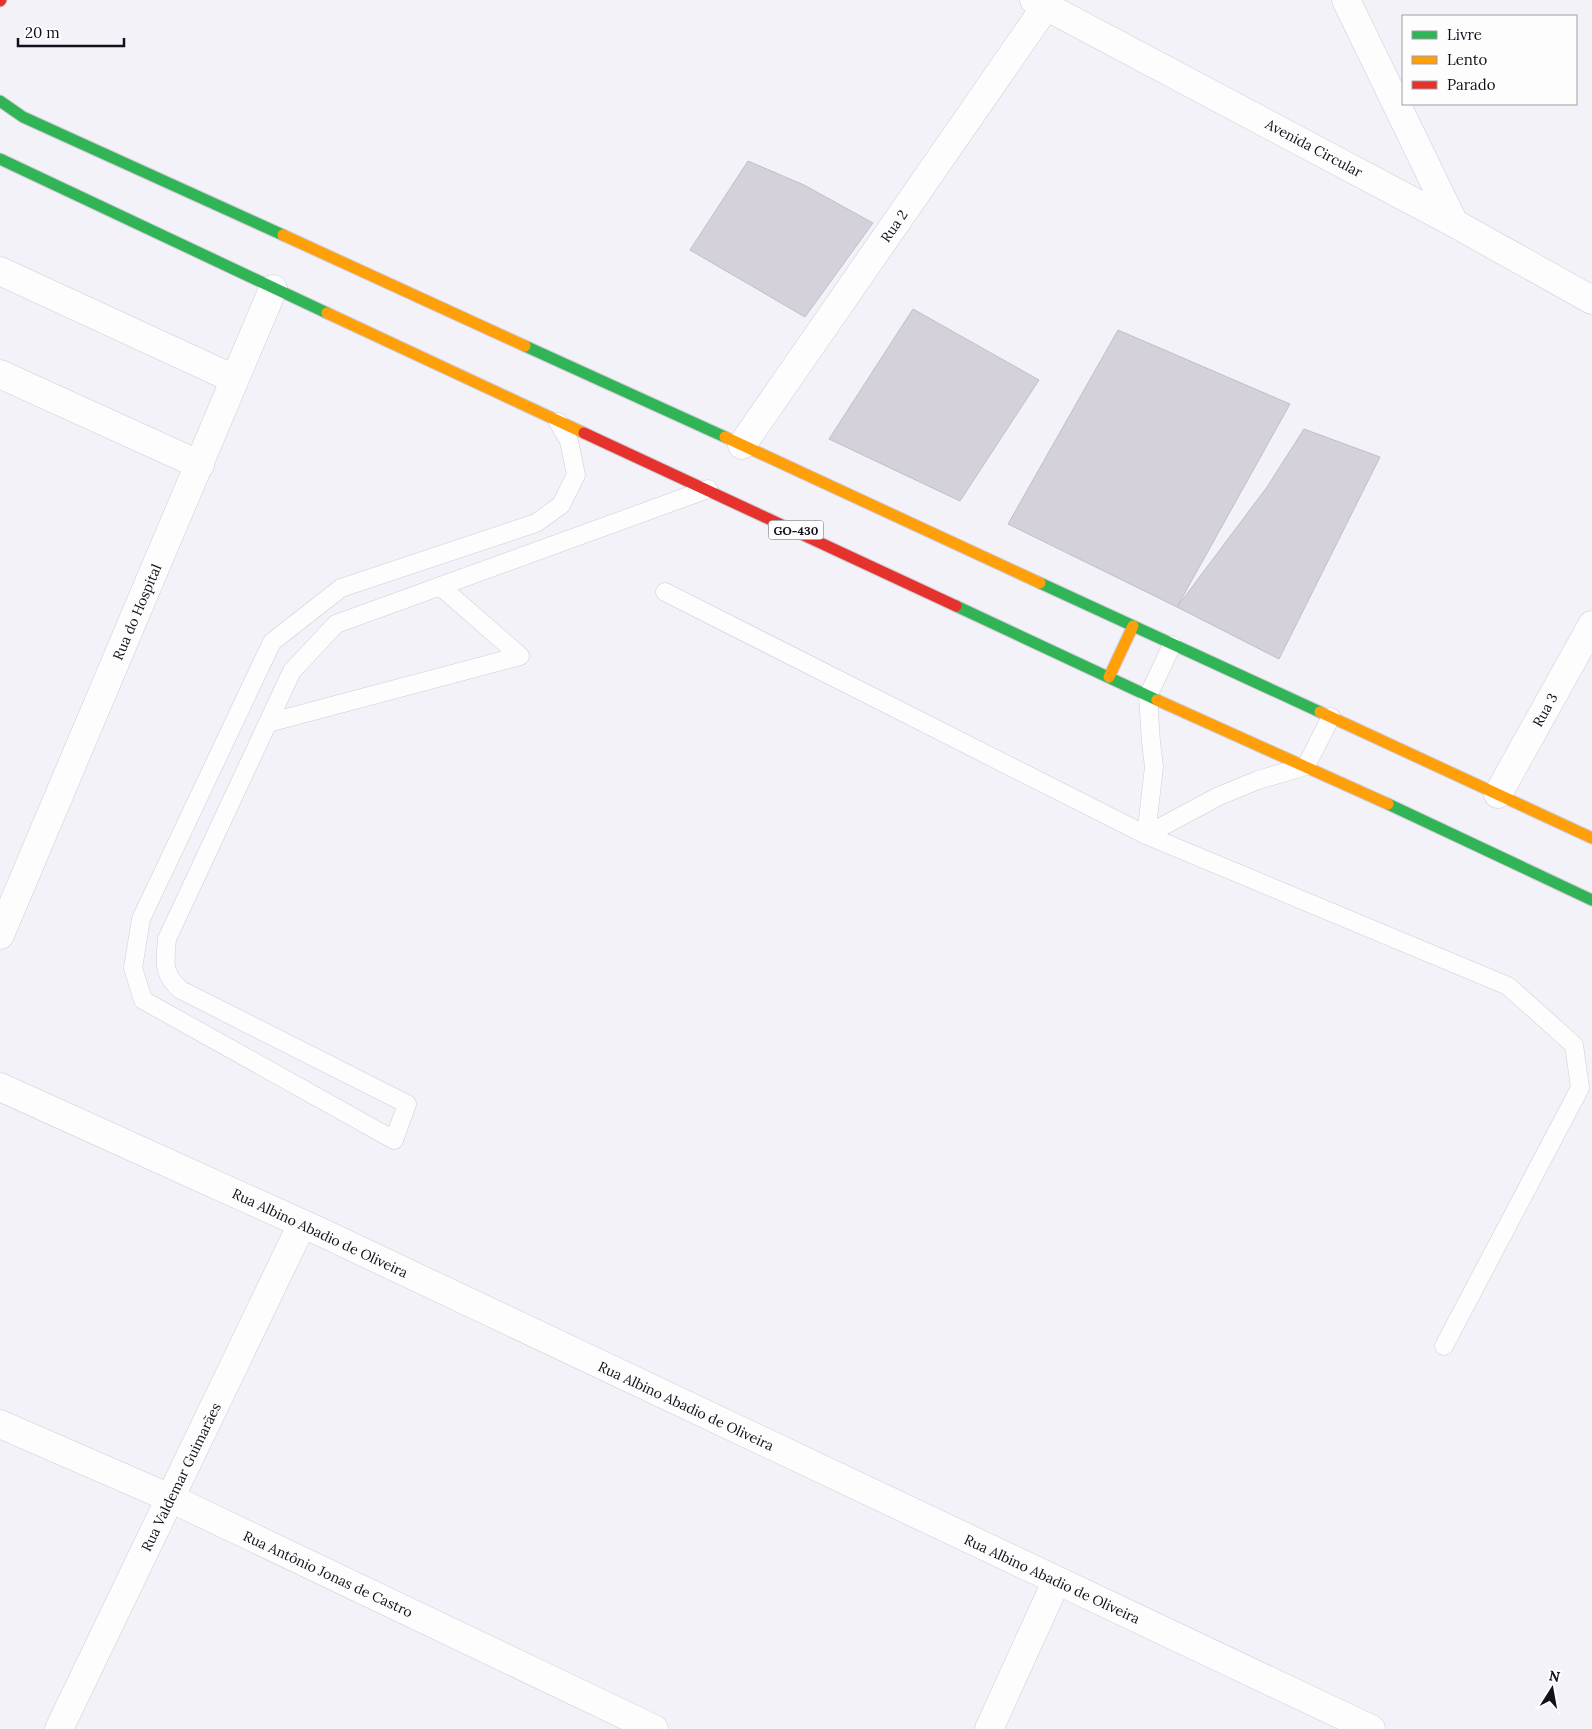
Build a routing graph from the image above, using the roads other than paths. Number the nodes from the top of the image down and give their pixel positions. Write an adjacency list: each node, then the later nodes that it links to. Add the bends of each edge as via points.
1 (1346, 0): 5 (street)
2 (1040, 3): 5 (street, Avenida Circular); 12 (street, Rua 2)
3 (0, 102): 12 (main road, via 23,117)
4 (0, 159): 7 (main road, GO-430)
5 (1454, 223): 8 (street, Avenida Circular)
6 (1, 273): 10 (street)
7 (273, 288): 10 (street, Rua do Hospital); 11 (main road, GO-430)
8 (1592, 300)
9 (0, 374): 13 (street)
10 (234, 379): 13 (street, Rua do Hospital)
11 (558, 421): 14 (main road, GO-430); 23 (lane, via 569,441 576,475 561,505 536,523 341,588 272,642 141,918 133,968 143,1000 394,1140 407,1104 181,990 171,982 165,968 167,939)
12 (742, 445): 18 (main road)
13 (200, 464): 29 (street, Rua do Hospital)
14 (708, 488): 15 (lane); 20 (main road, GO-430)
15 (440, 586): 23 (lane, via 336,624 292,671); 23 (lane, via 520,656)
16 (666, 592): 26 (lane)
17 (1592, 625): 25 (street, Rua 3)
18 (1133, 626): 19 (main road); 20 (main road)
19 (1172, 645): 21 (lane); 22 (main road)
20 (1109, 677): 21 (main road, GO-430)
21 (1148, 696): 24 (main road, GO-430); 26 (lane, via 1154,767)
22 (1331, 717): 24 (lane); 25 (main road)
23 (268, 723)
24 (1306, 766): 26 (lane, via 1258,780 1220,796); 28 (main road, GO-430)
25 (1498, 794): 27 (main road)
26 (1146, 835): 32 (lane, via 1508,986 1574,1045 1580,1088)
27 (1592, 838)
28 (1592, 900)
29 (0, 935)
30 (0, 1087): 31 (street, Rua Albino Abadio de Oliveira)
31 (302, 1224): 34 (street, Rua Valdemar Guimarães); 35 (street, Rua Albino Abadio de Oliveira)
32 (1444, 1346)
33 (0, 1424): 34 (street, Rua Antônio Jonas de Castro)
34 (170, 1498): 36 (street, Rua Valdemar Guimarães); 37 (street, Rua Antônio Jonas de Castro)
35 (1056, 1582): 38 (street); 39 (street, Rua Albino Abadio de Oliveira)
36 (59, 1729)
37 (654, 1729)
38 (989, 1729)
39 (1371, 1729)

